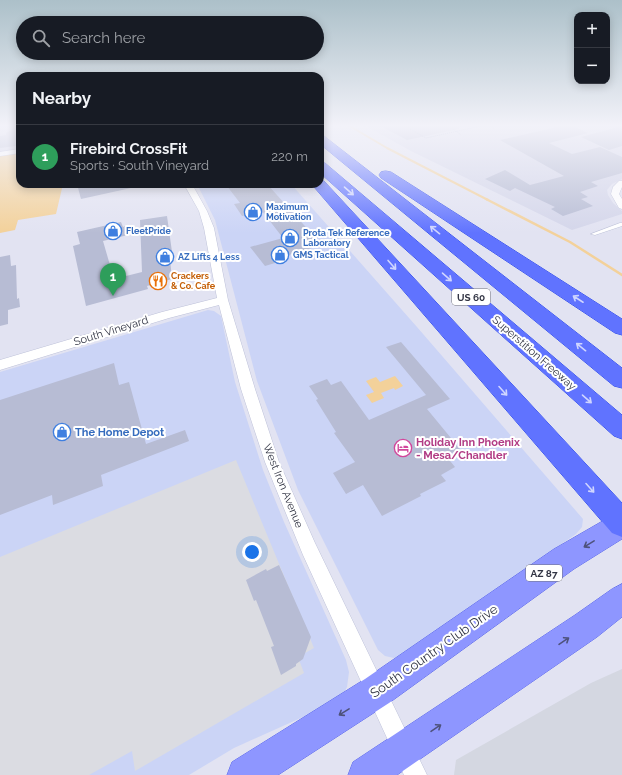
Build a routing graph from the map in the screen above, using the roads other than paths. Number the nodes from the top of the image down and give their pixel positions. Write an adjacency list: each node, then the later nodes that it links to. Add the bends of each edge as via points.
1 (349, 161): 13 (highway, US 60, one-way to 1)
2 (365, 161): 11 (highway, one-way to 2)
3 (324, 169): 14 (highway, Superstition Freeway / US 60, one-way to 14)
4 (622, 183): 7 (street, via 617,187 615,194)
5 (190, 188): 10 (street, West Iron Avenue, via 209,228)
6 (323, 188): 15 (highway, one-way to 15)
7 (622, 206)
8 (622, 224): 9 (lane)
9 (593, 234)
10 (223, 300): 12 (street, South Vineyard); 17 (street, West Iron Avenue, via 272,462 309,549)
11 (622, 328)
12 (0, 365)
13 (622, 380)
14 (622, 429)
15 (622, 524): 17 (main road, South Country Club Drive / AZ 87, one-way to 17, via 564,559)
16 (622, 599): 18 (main road, one-way to 16)
17 (377, 692): 18 (street, West Iron Avenue); 19 (main road, South Country Club Drive / AZ 87, one-way to 19)
18 (410, 763): 20 (main road)
19 (246, 775)
20 (366, 775)

